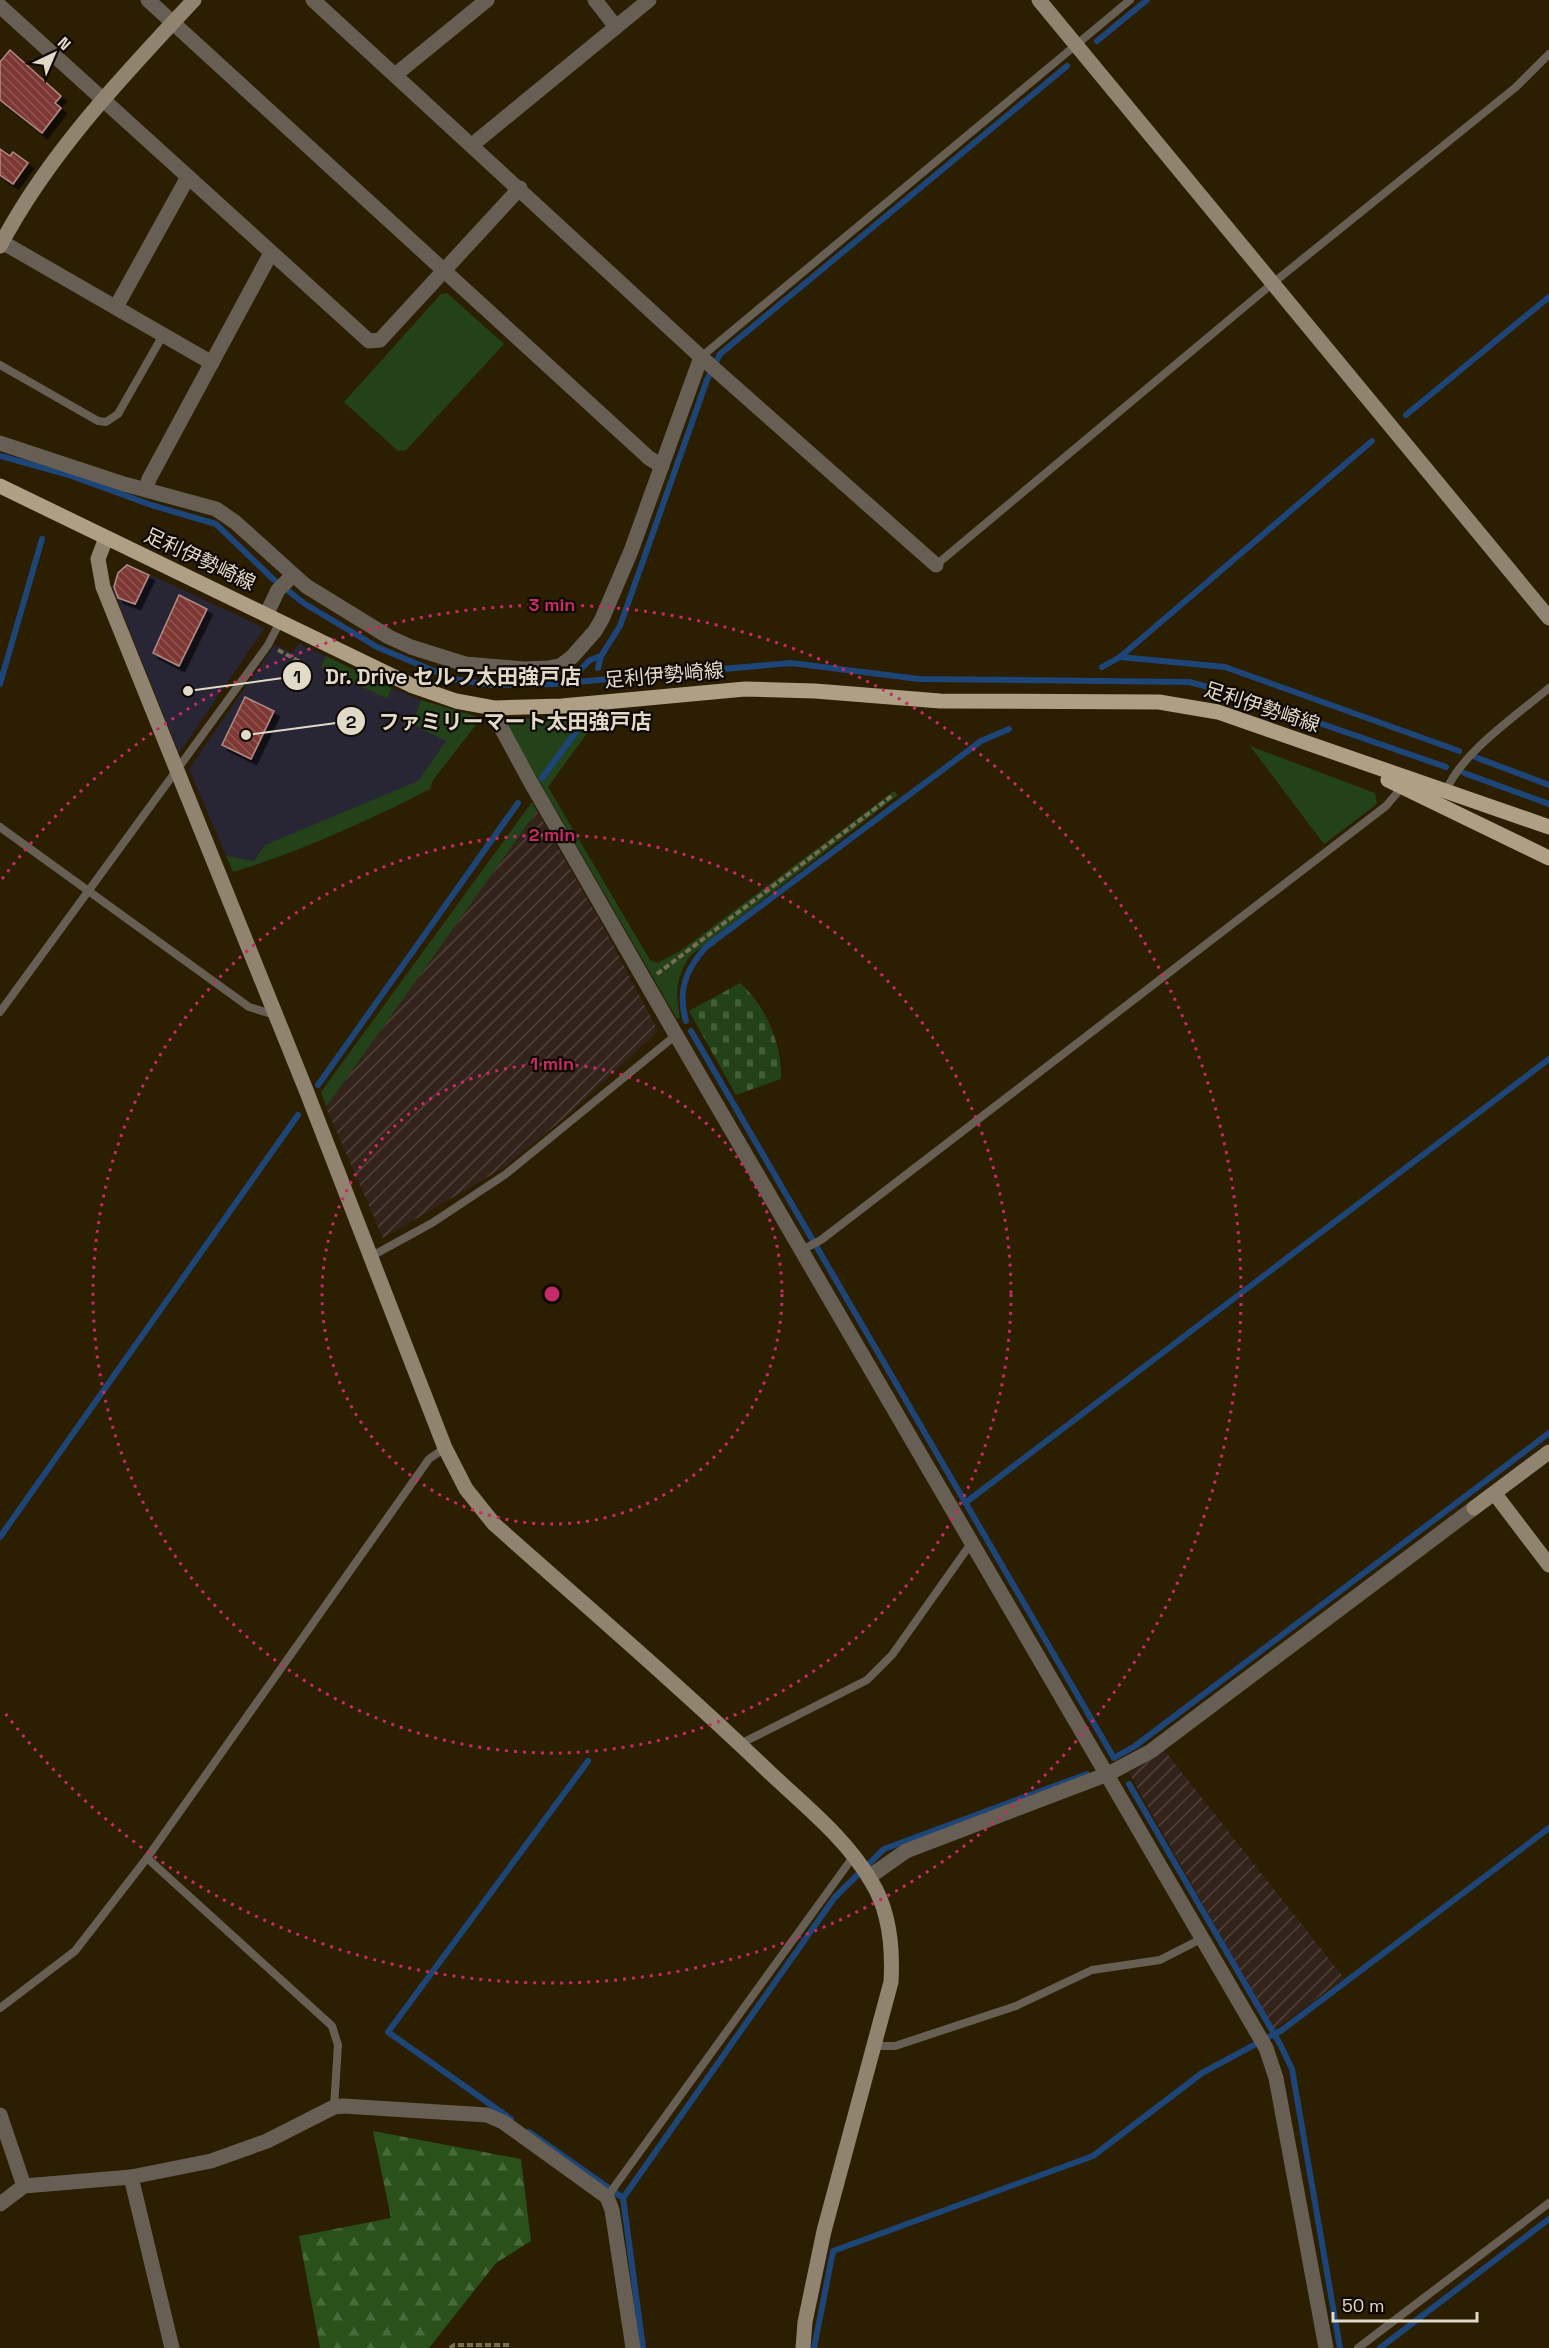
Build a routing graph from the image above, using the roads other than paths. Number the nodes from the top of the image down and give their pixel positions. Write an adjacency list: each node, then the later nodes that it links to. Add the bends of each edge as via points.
1 (148, 0): 10 (street)
2 (194, 0): 10 (street)
3 (313, 0): 14 (street)
4 (487, 0): 14 (street)
5 (595, 0): 11 (street)
6 (650, 0): 11 (street)
7 (1039, 0): 12 (street)
8 (1130, 0): 12 (lane)
9 (0, 6): 15 (street)
10 (173, 22): 15 (street); 21 (street)
11 (616, 27): 16 (street)
12 (1076, 45): 22 (street); 25 (lane)
13 (1549, 54): 22 (lane, via 1516,87)
14 (395, 75): 16 (street)
15 (103, 99): 17 (street); 19 (street, via 40,181)
16 (472, 145): 18 (street)
17 (188, 177): 20 (street); 23 (street)
18 (520, 188): 21 (street); 25 (street)
19 (1, 244): 23 (street)
20 (271, 253): 21 (street, via 362,337 374,342); 26 (street)
21 (444, 272): 29 (street)
22 (1273, 283): 33 (lane); 36 (street)
23 (116, 307): 24 (street)
24 (163, 334): 26 (street); 27 (lane, via 118,414 106,422)
25 (701, 357): 29 (street); 33 (street)
26 (212, 363): 31 (street)
27 (0, 365)
28 (0, 443): 31 (street)
29 (662, 466): 34 (street, via 602,620 579,650 560,666 496,667 431,655)
30 (0, 486): 32 (main road, 足利伊勢崎線)
31 (146, 489): 34 (street, via 225,514)
32 (106, 538): 35 (main road, 足利伊勢崎線); 40 (street, via 98,559 103,587)
33 (936, 565)
34 (286, 583): 35 (street)
35 (274, 617): 38 (main road, 足利伊勢崎線, via 431,694); 40 (lane, via 268,645)
36 (1549, 618)
37 (1549, 688): 42 (lane, via 1479,748)
38 (494, 708): 39 (main road, 足利伊勢崎線, via 562,706 745,689 940,701 1159,702 1218,712); 49 (street, via 524,771)
39 (1337, 754): 41 (main road, 足利伊勢崎線); 42 (main road, 足利伊勢崎線)
40 (176, 771): 46 (lane); 48 (street)
41 (1399, 785): 45 (main road, 足利伊勢崎線); 50 (lane, via 1386,806 821,1240)
42 (1446, 790): 44 (main road, 足利伊勢崎線)
43 (0, 827): 46 (lane)
44 (1549, 827)
45 (1549, 858)
46 (87, 890): 47 (lane); 48 (lane, via 249,1007)
47 (0, 1012)
48 (275, 1015): 51 (street)
49 (676, 1035): 50 (street); 51 (lane, via 506,1174)
50 (802, 1250): 55 (street)
51 (369, 1257): 52 (street)
52 (445, 1448): 57 (street, via 466,1489 494,1524); 60 (lane, via 429,1460)
53 (1549, 1452): 54 (street)
54 (1495, 1494): 56 (street); 58 (street, via 1151,1751)
55 (972, 1542): 57 (lane, via 892,1655 867,1680); 58 (street)
56 (1549, 1565)
57 (740, 1744): 59 (street)
58 (1108, 1774): 61 (street, via 906,1851); 62 (street)
59 (853, 1857): 61 (street); 69 (lane)
60 (147, 1858): 63 (lane, via 75,1951); 65 (lane, via 332,2026 338,2045)
61 (869, 1877): 64 (street, via 888,1925 892,1954 891,1982)
62 (1203, 1938): 64 (lane, via 1160,1960 1092,1970 1016,2006 895,2046); 75 (street, via 1266,2048 1276,2078)
63 (0, 2008)
64 (874, 2046): 74 (street, via 824,2231)
65 (334, 2107): 67 (street, via 267,2141 211,2161); 69 (street, via 487,2115 503,2122)
66 (0, 2115): 68 (street)
67 (131, 2177): 68 (street); 72 (street)
68 (24, 2186): 70 (street)
69 (607, 2197): 73 (street)
70 (0, 2204)
71 (1549, 2204): 76 (lane)
72 (172, 2348)
73 (633, 2348)
74 (803, 2348)
75 (1326, 2348)
76 (1358, 2348)

